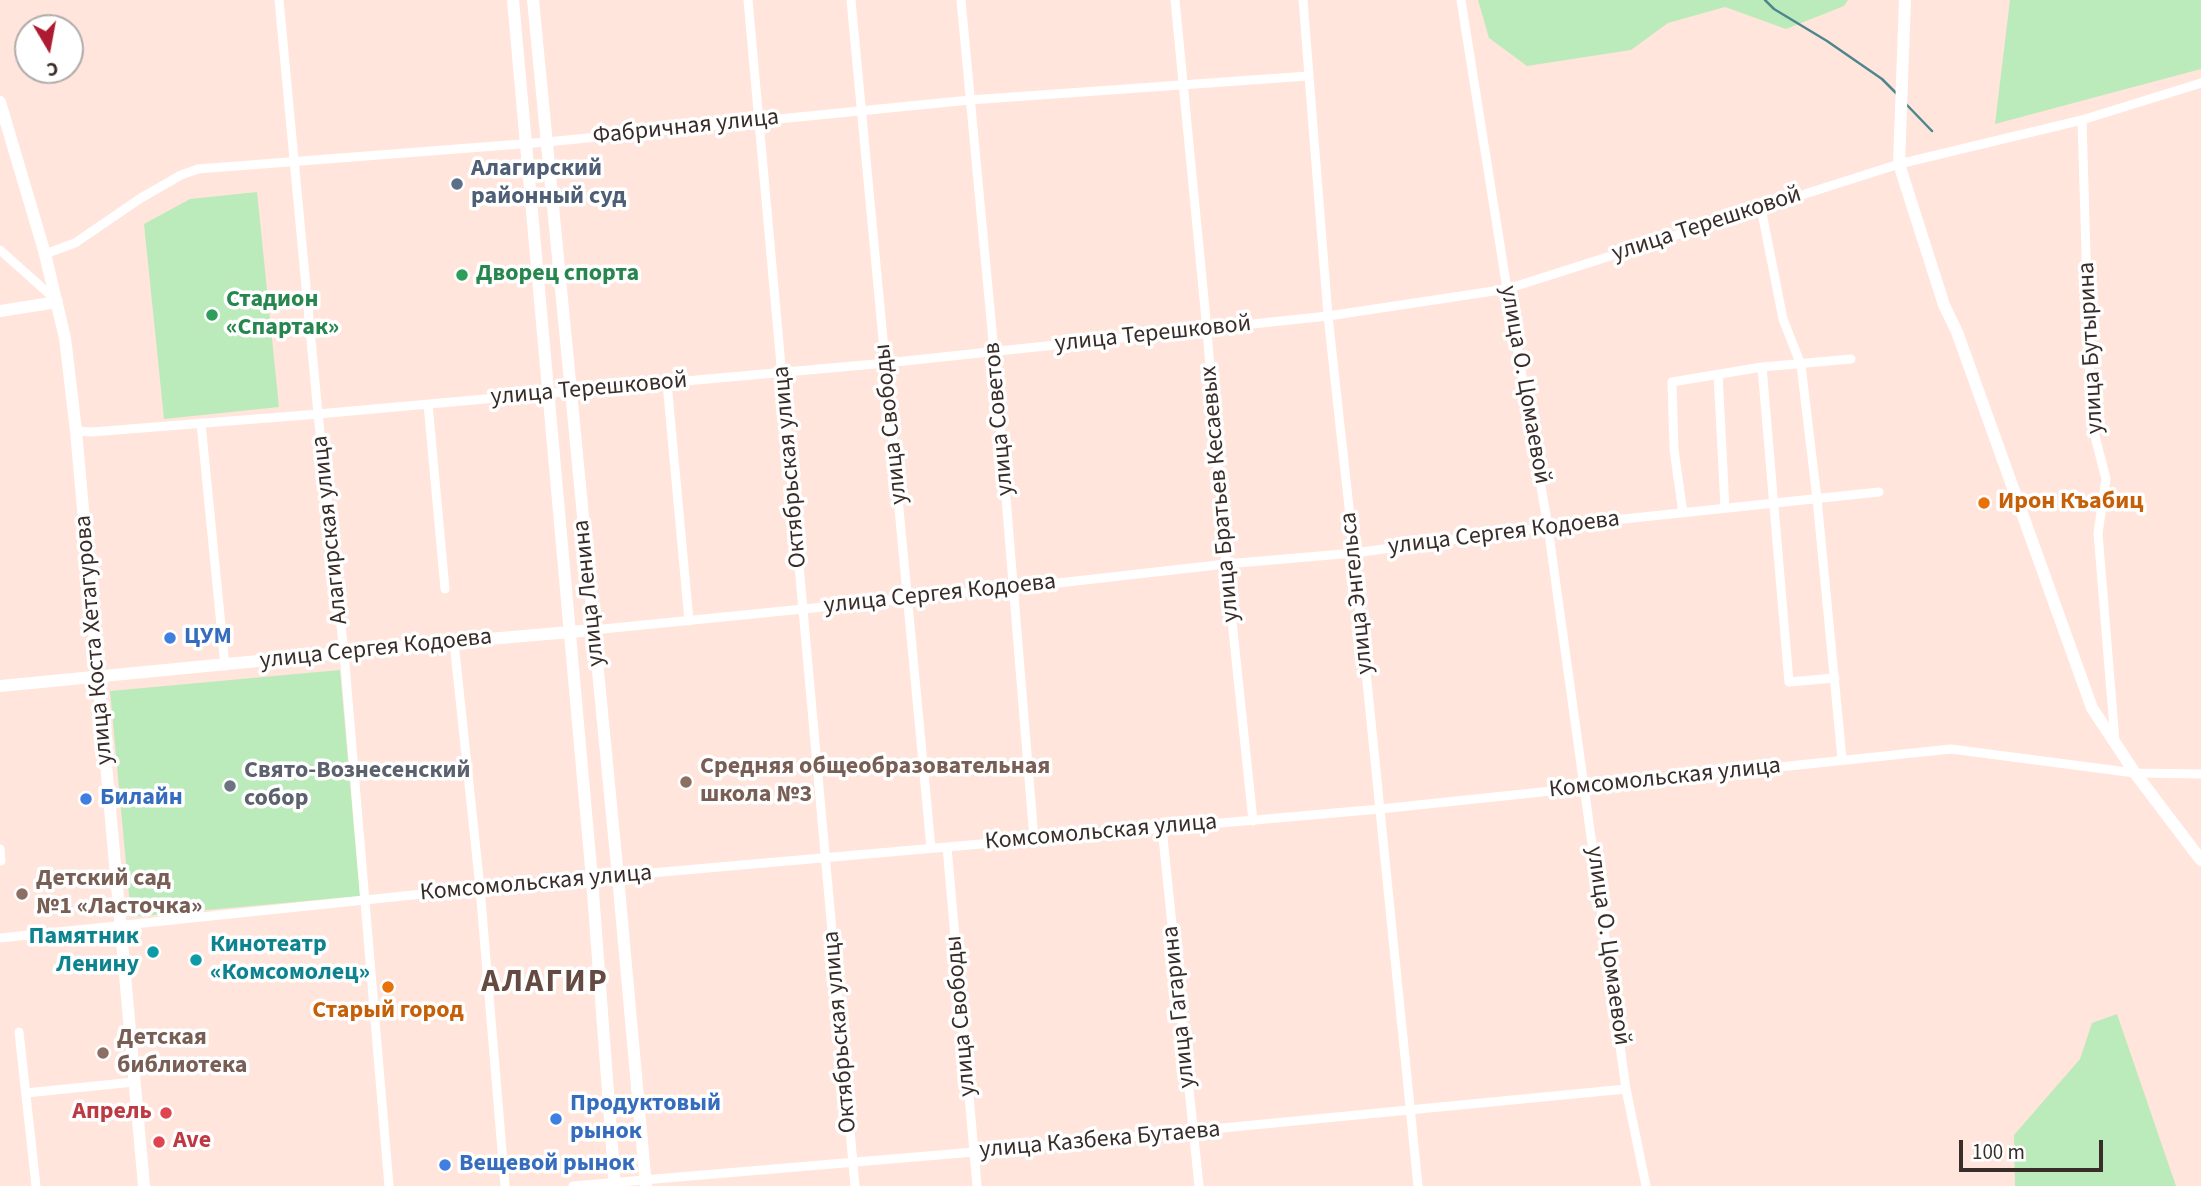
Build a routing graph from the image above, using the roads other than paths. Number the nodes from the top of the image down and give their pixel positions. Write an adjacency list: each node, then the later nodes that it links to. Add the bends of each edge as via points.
1 (279, 0): 21 (street, Алагирская улица)
2 (513, 0): 20 (street, улица Ленина)
3 (533, 0): 19 (street, улица Ленина)
4 (748, 0): 17 (street, Октябрьская улица)
5 (851, 0): 16 (street, улица Свободы)
6 (961, 0): 14 (street, улица Советов)
7 (1175, 0): 13 (street, улица Братьев Кесаевых)
8 (1303, 0): 11 (street, улица Энгельса)
9 (1461, 0): 26 (street, улица О. Цомаевой)
10 (1905, 0): 22 (street)
11 (1308, 76): 13 (street, Фабричная улица); 29 (street, улица Энгельса)
12 (2201, 83): 18 (street, улица Терешковой)
13 (1183, 85): 14 (street, Фабричная улица); 30 (street, улица Братьев Кесаевых)
14 (970, 100): 16 (street, Фабричная улица); 31 (street, улица Советов)
15 (0, 103): 25 (street, улица Коста Хетагурова)
16 (862, 111): 17 (street, Фабричная улица); 33 (street, улица Свободы)
17 (760, 120): 19 (street, Фабричная улица); 36 (street, Октябрьская улица)
18 (2082, 120): 22 (street, улица Терешковой); 66 (street, улица Бутырина, via 2091,421 2106,479 2098,533)
19 (547, 142): 20 (street, Фабричная улица); 39 (street, улица Ленина)
20 (526, 144): 21 (street, Фабричная улица); 40 (street, улица Ленина)
21 (295, 161): 25 (street, Фабричная улица, via 198,169 181,175 75,243); 42 (street, Алагирская улица)
22 (1899, 164): 23 (street, улица Терешковой); 66 (street, via 1944,305 2092,708)
23 (1761, 208): 26 (street, улица Терешковой); 34 (street, via 1783,319)
24 (0, 250): 27 (street)
25 (45, 254): 27 (street, улица Коста Хетагурова)
26 (1507, 289): 29 (street, улица Терешковой); 50 (street, улица О. Цомаевой)
27 (57, 302): 28 (street); 44 (street, улица Коста Хетагурова)
28 (0, 311)
29 (1328, 316): 30 (street, улица Терешковой); 51 (street, улица Энгельса)
30 (1207, 330): 31 (street, улица Терешковой); 52 (street, улица Братьев Кесаевых)
31 (994, 352): 33 (street, улица Терешковой); 53 (street, улица Советов)
32 (1851, 359): 34 (street)
33 (886, 363): 36 (street, улица Терешковой); 55 (street, улица Свободы)
34 (1801, 365): 35 (street); 46 (street)
35 (1762, 367): 37 (street); 47 (street)
36 (783, 373): 38 (street, улица Терешковой); 56 (street, Октябрьская улица)
37 (1718, 374): 48 (street); 49 (street, via 1672,382 1674,450)
38 (667, 383): 39 (street, улица Терешковой); 57 (street)
39 (570, 391): 40 (street, улица Терешковой); 58 (street, улица Ленина)
40 (548, 393): 41 (street, улица Терешковой); 59 (street, улица Ленина)
41 (428, 404): 42 (street, улица Терешковой); 54 (street)
42 (318, 414): 43 (street, улица Терешковой); 61 (street, Алагирская улица)
43 (201, 422): 44 (street, улица Терешковой); 62 (street)
44 (76, 430): 63 (street, улица Коста Хетагурова)
45 (1879, 492): 46 (street, улица Сергея Кодоева)
46 (1817, 499): 47 (street, улица Сергея Кодоева); 64 (street)
47 (1774, 503): 48 (street, улица Сергея Кодоева); 64 (street, via 1789,682)
48 (1725, 508): 49 (street, улица Сергея Кодоева)
49 (1683, 513): 50 (street, улица Сергея Кодоева)
50 (1548, 527): 51 (street, улица Сергея Кодоева); 70 (street, улица О. Цомаевой)
51 (1354, 553): 52 (street, улица Сергея Кодоева); 71 (street, улица Энгельса)
52 (1226, 564): 53 (street, улица Сергея Кодоева); 72 (street, улица Братьев Кесаевых)
53 (1014, 588): 55 (street, улица Сергея Кодоева); 74 (street, улица Советов)
54 (445, 589)
55 (909, 598): 56 (street, улица Сергея Кодоева); 76 (street, улица Свободы)
56 (803, 610): 57 (street, улица Сергея Кодоева); 78 (street, Октябрьская улица)
57 (689, 621): 58 (street, улица Сергея Кодоева)
58 (593, 630): 59 (street, улица Сергея Кодоева); 81 (street, улица Ленина)
59 (569, 632): 60 (street, улица Сергея Кодоева); 82 (street, улица Ленина)
60 (454, 642): 61 (street, улица Сергея Кодоева); 83 (street)
61 (344, 653): 62 (street, улица Сергея Кодоева); 84 (street, Алагирская улица)
62 (225, 666): 63 (street, улица Сергея Кодоева)
63 (98, 677): 65 (street, улица Сергея Кодоева); 85 (street, улица Коста Хетагурова)
64 (1835, 678): 67 (street)
65 (0, 686)
66 (2115, 743): 68 (street)
67 (1842, 759): 68 (street, Комсомольская улица, via 1951,749); 70 (street, Комсомольская улица)
68 (2135, 773): 69 (street, Комсомольская улица); 79 (street)
69 (2201, 774)
70 (1586, 788): 71 (street, Комсомольская улица); 89 (street, улица О. Цомаевой)
71 (1380, 809): 72 (street, Комсомольская улица); 91 (street, улица Энгельса)
72 (1253, 821): 73 (street, Комсомольская улица)
73 (1162, 828): 74 (street, Комсомольская улица); 92 (street, улица Гагарина)
74 (1034, 839): 75 (street, Комсомольская улица)
75 (947, 846): 76 (street, Комсомольская улица); 93 (street, улица Свободы)
76 (932, 848): 78 (street, Комсомольская улица)
77 (0, 849): 80 (street)
78 (825, 858): 81 (street, Комсомольская улица); 94 (street, Октябрьская улица)
79 (2201, 860)
80 (1, 861)
81 (618, 877): 82 (street, Комсомольская улица); 95 (street, улица Ленина)
82 (592, 879): 83 (street, Комсомольская улица); 96 (street, улица Ленина)
83 (480, 888): 84 (street, Комсомольская улица); 100 (street)
84 (366, 900): 85 (street, Комсомольская улица); 99 (street, Алагирская улица)
85 (120, 925): 86 (street, Комсомольская улица); 88 (street, улица Коста Хетагурова)
86 (0, 938)
87 (19, 1032): 90 (street)
88 (134, 1082): 90 (street); 98 (street, улица Коста Хетагурова)
89 (1626, 1089): 91 (street, улица Казбека Бутаева); 106 (street, улица О. Цомаевой)
90 (26, 1093): 97 (street)
91 (1410, 1110): 92 (street, улица Казбека Бутаева); 105 (street, улица Энгельса)
92 (1194, 1132): 93 (street, улица Казбека Бутаева); 104 (street, улица Гагарина)
93 (974, 1152): 94 (street, улица Казбека Бутаева); 103 (street, улица Свободы)
94 (853, 1163): 95 (street, улица Казбека Бутаева); 102 (street, Октябрьская улица)
95 (645, 1183): 96 (street, улица Казбека Бутаева)
96 (615, 1184): 101 (street, улица Казбека Бутаева)
97 (36, 1186)
98 (144, 1186)
99 (389, 1186)
100 (505, 1186)
101 (573, 1186)
102 (855, 1186)
103 (977, 1186)
104 (1199, 1186)
105 (1418, 1186)
106 (1646, 1186)

